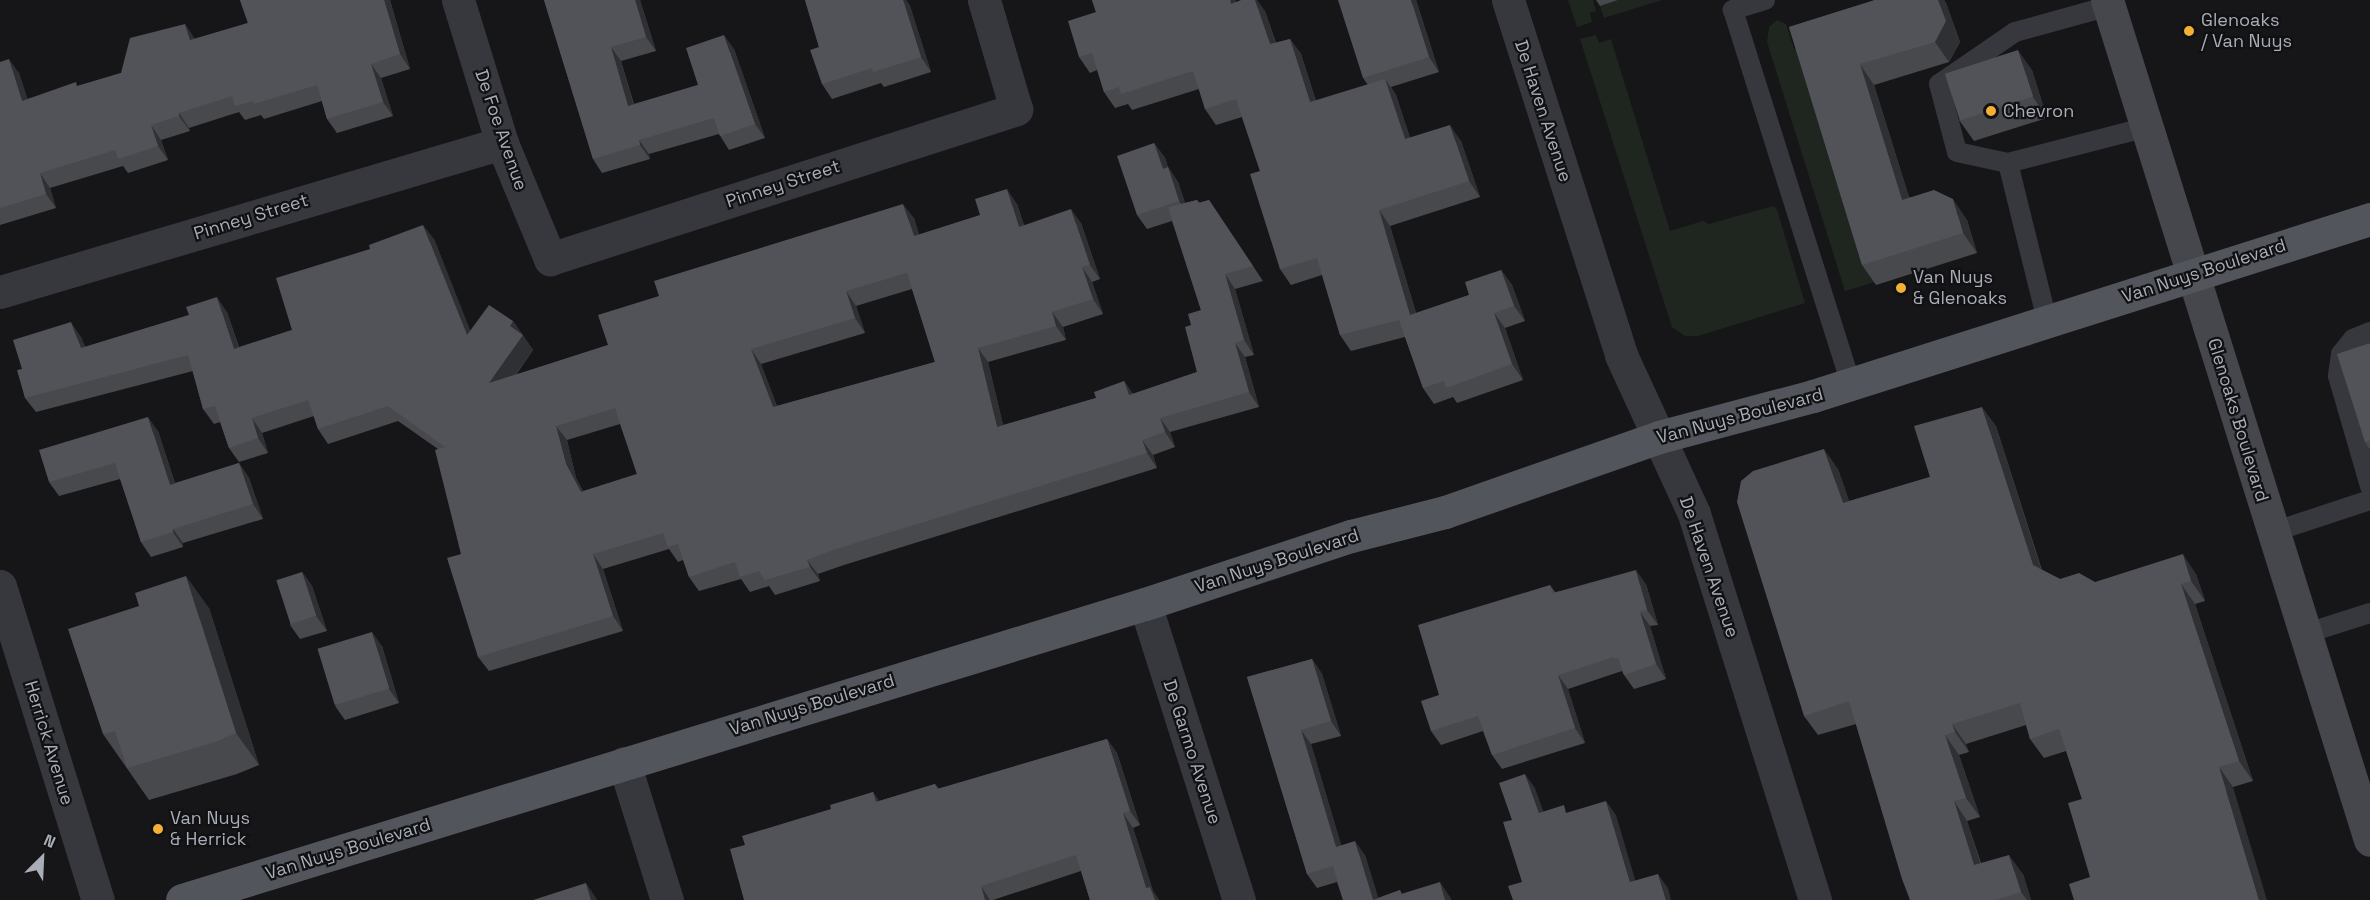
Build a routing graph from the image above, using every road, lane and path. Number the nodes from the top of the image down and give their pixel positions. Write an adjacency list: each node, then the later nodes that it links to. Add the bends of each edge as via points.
1 (458, 0): 7 (street, De Foe Avenue)
2 (984, 0): 10 (street, Pinney Street, via 1016,109)
3 (1508, 0): 16 (street, De Haven Avenue, via 1621,355)
4 (1765, 0): 15 (lane, via 1733,10)
5 (2108, 3): 6 (main road, Glenoaks Boulevard); 8 (lane, via 2014,32 1939,84 1957,152)
6 (2147, 127): 8 (lane); 11 (main road, Glenoaks Boulevard)
7 (502, 142): 10 (street, De Foe Avenue); 12 (street, Pinney Street)
8 (2008, 163): 13 (lane)
9 (2370, 219): 11 (main road, Van Nuys Boulevard)
10 (550, 259)
11 (2193, 273): 13 (main road, Van Nuys Boulevard); 19 (main road, Glenoaks Boulevard)
12 (0, 292)
13 (2047, 321): 15 (main road, Van Nuys Boulevard)
14 (2370, 332): 17 (lane, via 2353,339 2341,354 2338,376)
15 (1851, 384): 16 (main road, Van Nuys Boulevard)
16 (1659, 437): 21 (main road, Van Nuys Boulevard, via 1445,512 1351,536); 30 (street, De Haven Avenue, via 1695,514)
17 (2370, 486)
18 (2370, 500): 19 (lane)
19 (2273, 532): 23 (main road, Glenoaks Boulevard)
20 (0, 586): 26 (street, Herrick Avenue)
21 (1145, 603): 24 (main road, Van Nuys Boulevard); 29 (street, De Garmo Avenue)
22 (2370, 613): 23 (lane)
23 (2304, 634): 25 (main road, Glenoaks Boulevard)
24 (624, 763): 27 (main road, Van Nuys Boulevard); 28 (street)
25 (2370, 840)
26 (98, 900)
27 (182, 900)
28 (667, 900)
29 (1239, 900)
30 (1815, 900)

